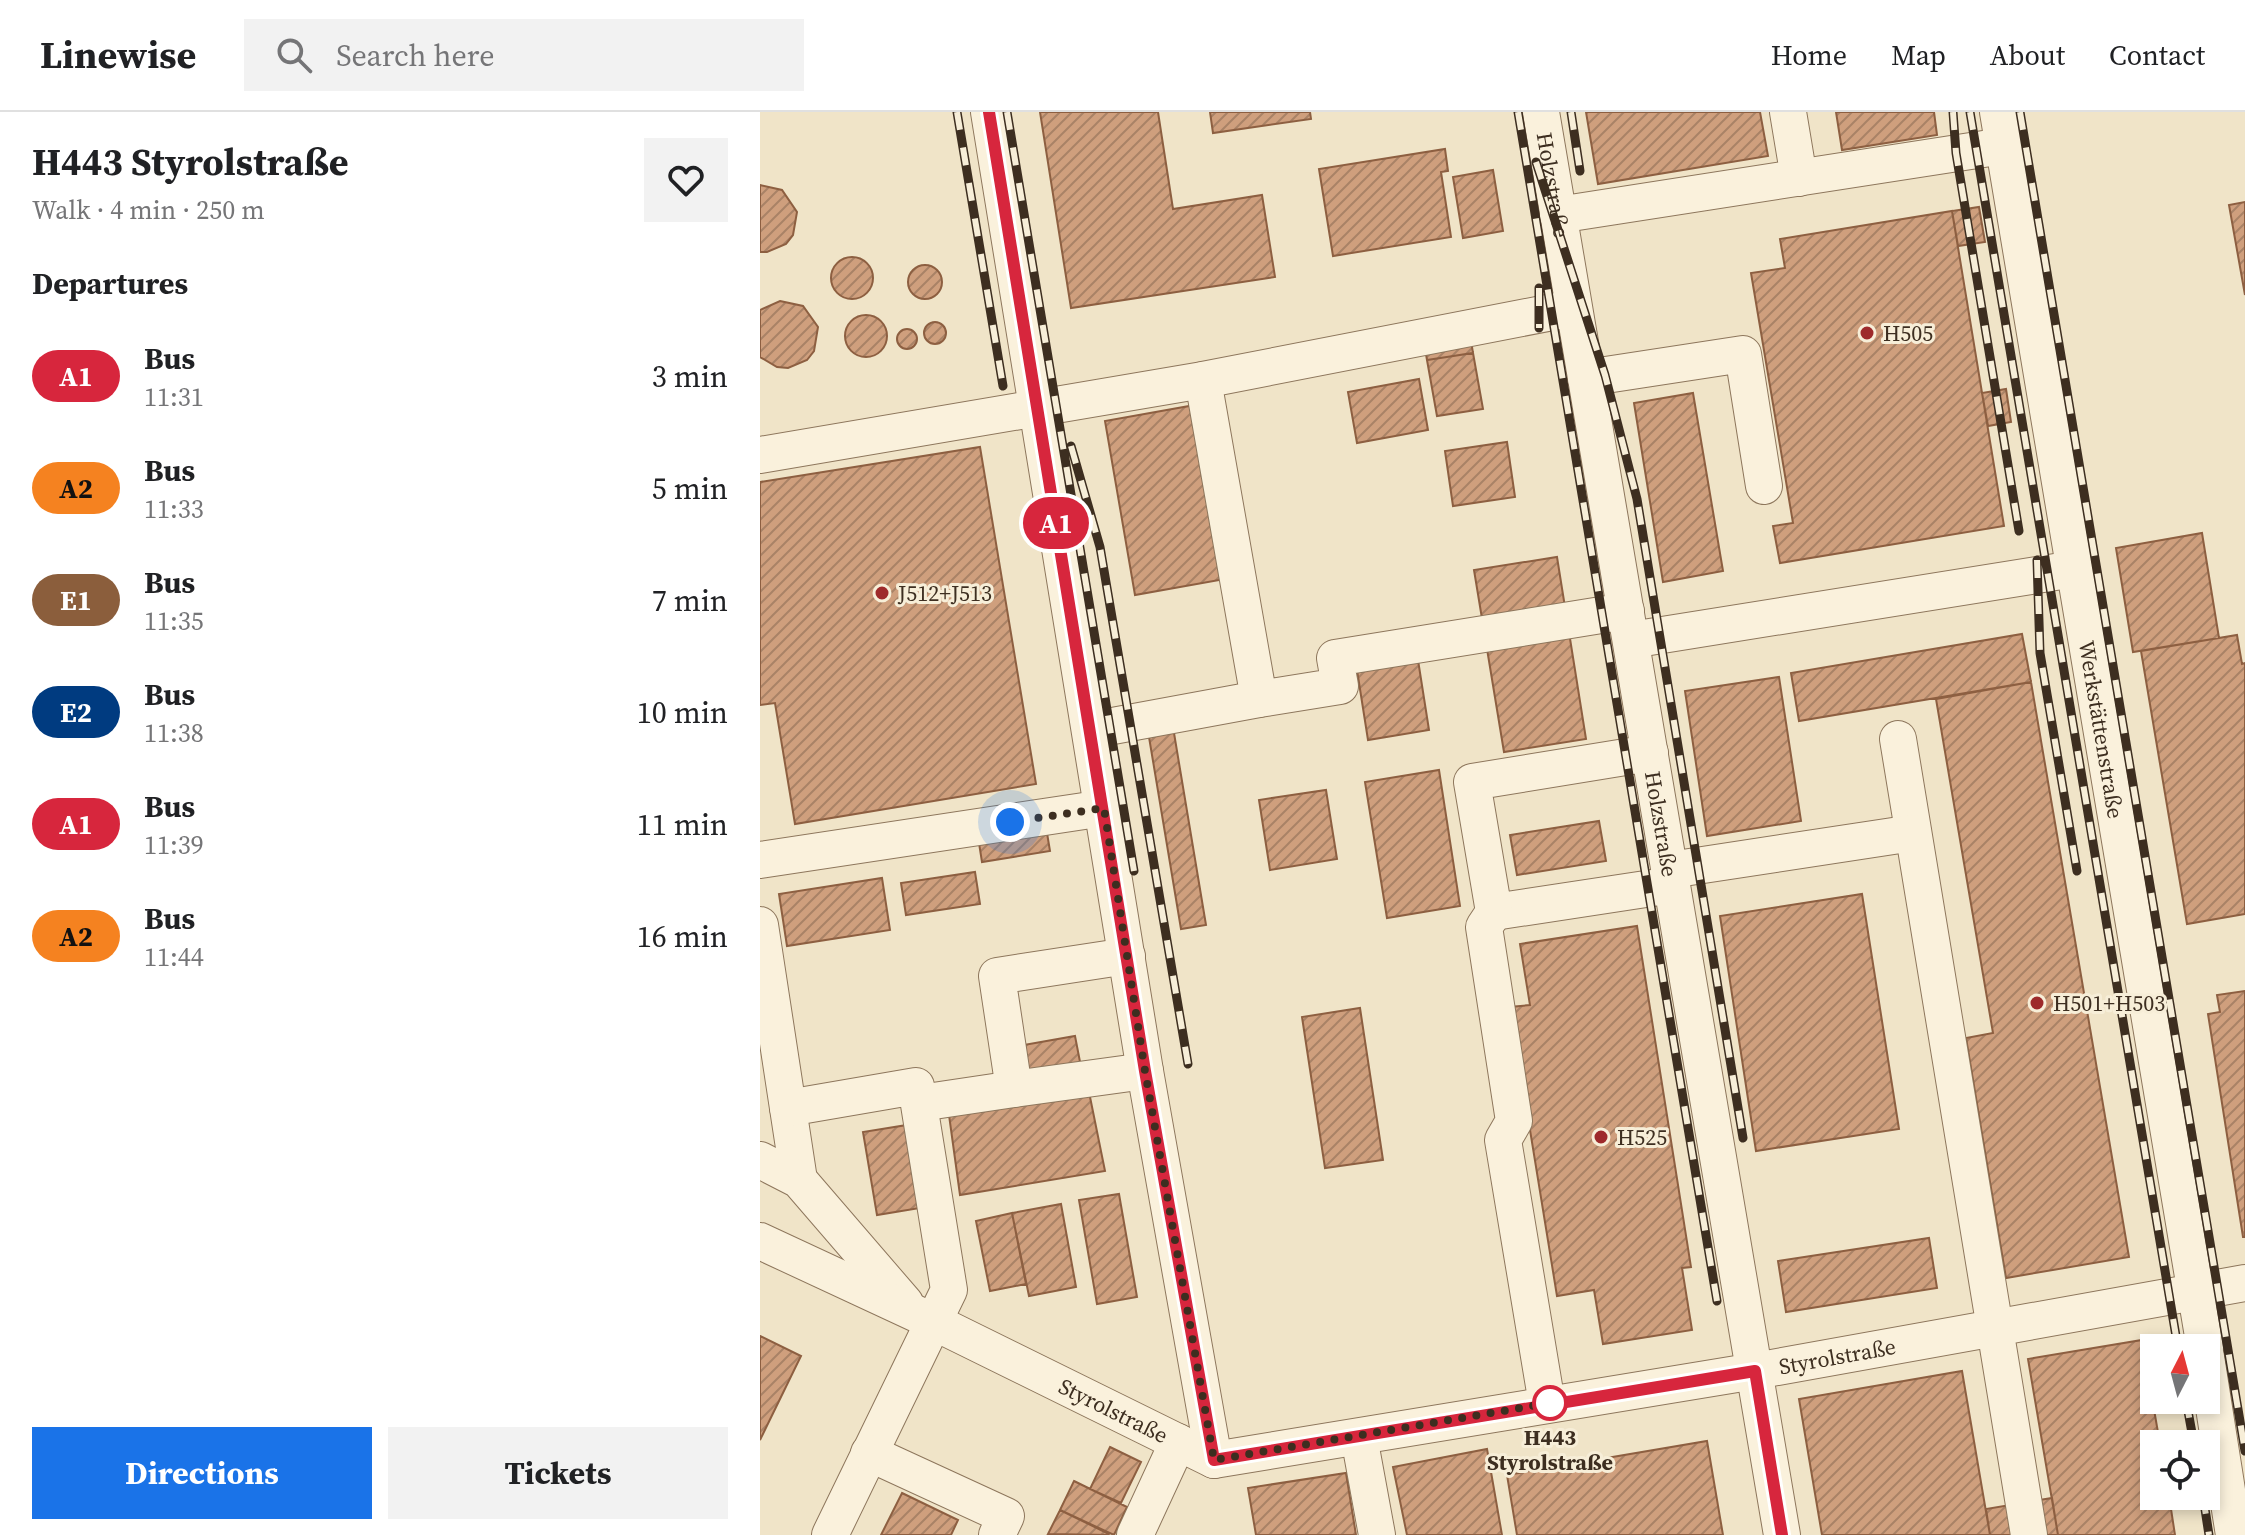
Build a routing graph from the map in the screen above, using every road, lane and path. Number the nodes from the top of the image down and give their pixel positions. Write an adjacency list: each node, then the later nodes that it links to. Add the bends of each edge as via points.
1 (989, 112): 10 (street)
2 (1541, 112): 6 (street, Holzstraße)
3 (1788, 112): 5 (street)
4 (2000, 129): 5 (street); 13 (street, Werkstättenstraße)
5 (1799, 178): 6 (street)
6 (1558, 215): 7 (street, Holzstraße)
7 (1573, 308): 8 (street, Holzstraße); 9 (street)
8 (1586, 378): 12 (street, via 1743,354); 14 (street, Holzstraße)
9 (1203, 380): 10 (street); 15 (street)
10 (1036, 407): 11 (street); 16 (street)
11 (760, 455)
12 (1764, 486)
13 (2074, 569): 14 (street); 34 (street, Werkstättenstraße)
14 (1628, 626): 15 (street, via 1335,658 1340,686); 18 (street, Holzstraße)
15 (1259, 699): 16 (street)
16 (1091, 730): 19 (street)
17 (1898, 739): 20 (street)
18 (1650, 753): 22 (street, Holzstraße); 23 (street, via 1472,782)
19 (1104, 808): 21 (street); 25 (street)
20 (1913, 833): 22 (street); 36 (street)
21 (760, 860)
22 (1671, 877): 23 (street); 38 (street, Holzstraße)
23 (1494, 912): 39 (street, via 1484,927 1514,1121 1503,1140)
24 (760, 925): 29 (street)
25 (1127, 956): 26 (street); 27 (street, via 997,976)
26 (1145, 1071): 27 (street); 44 (street)
27 (1014, 1089): 28 (street)
28 (920, 1103): 29 (street, via 916,1086); 35 (street, via 949,1290)
29 (788, 1108): 31 (street)
30 (760, 1160): 31 (street)
31 (799, 1180): 35 (street)
32 (760, 1241): 35 (street, Styrolstraße)
33 (2245, 1283): 34 (street, Styrolstraße)
34 (2195, 1291): 36 (street, Styrolstraße); 37 (street, Werkstättenstraße)
35 (922, 1316): 42 (street, Styrolstraße); 43 (street)
36 (1995, 1330): 38 (street, Styrolstraße); 50 (street)
37 (2203, 1334)
38 (1755, 1371): 39 (street, Styrolstraße); 49 (street, Holzstraße)
39 (1547, 1404): 41 (street, Styrolstraße)
40 (2215, 1414): 51 (street)
41 (1359, 1437): 44 (street, Styrolstraße); 48 (street)
42 (1178, 1442): 44 (street, Styrolstraße); 47 (street)
43 (869, 1453): 45 (street); 46 (street, via 1006,1516)
44 (1214, 1460)
45 (830, 1535)
46 (997, 1535)
47 (1135, 1535)
48 (1377, 1535)
49 (1782, 1535)
50 (2029, 1535)
51 (2234, 1535)

